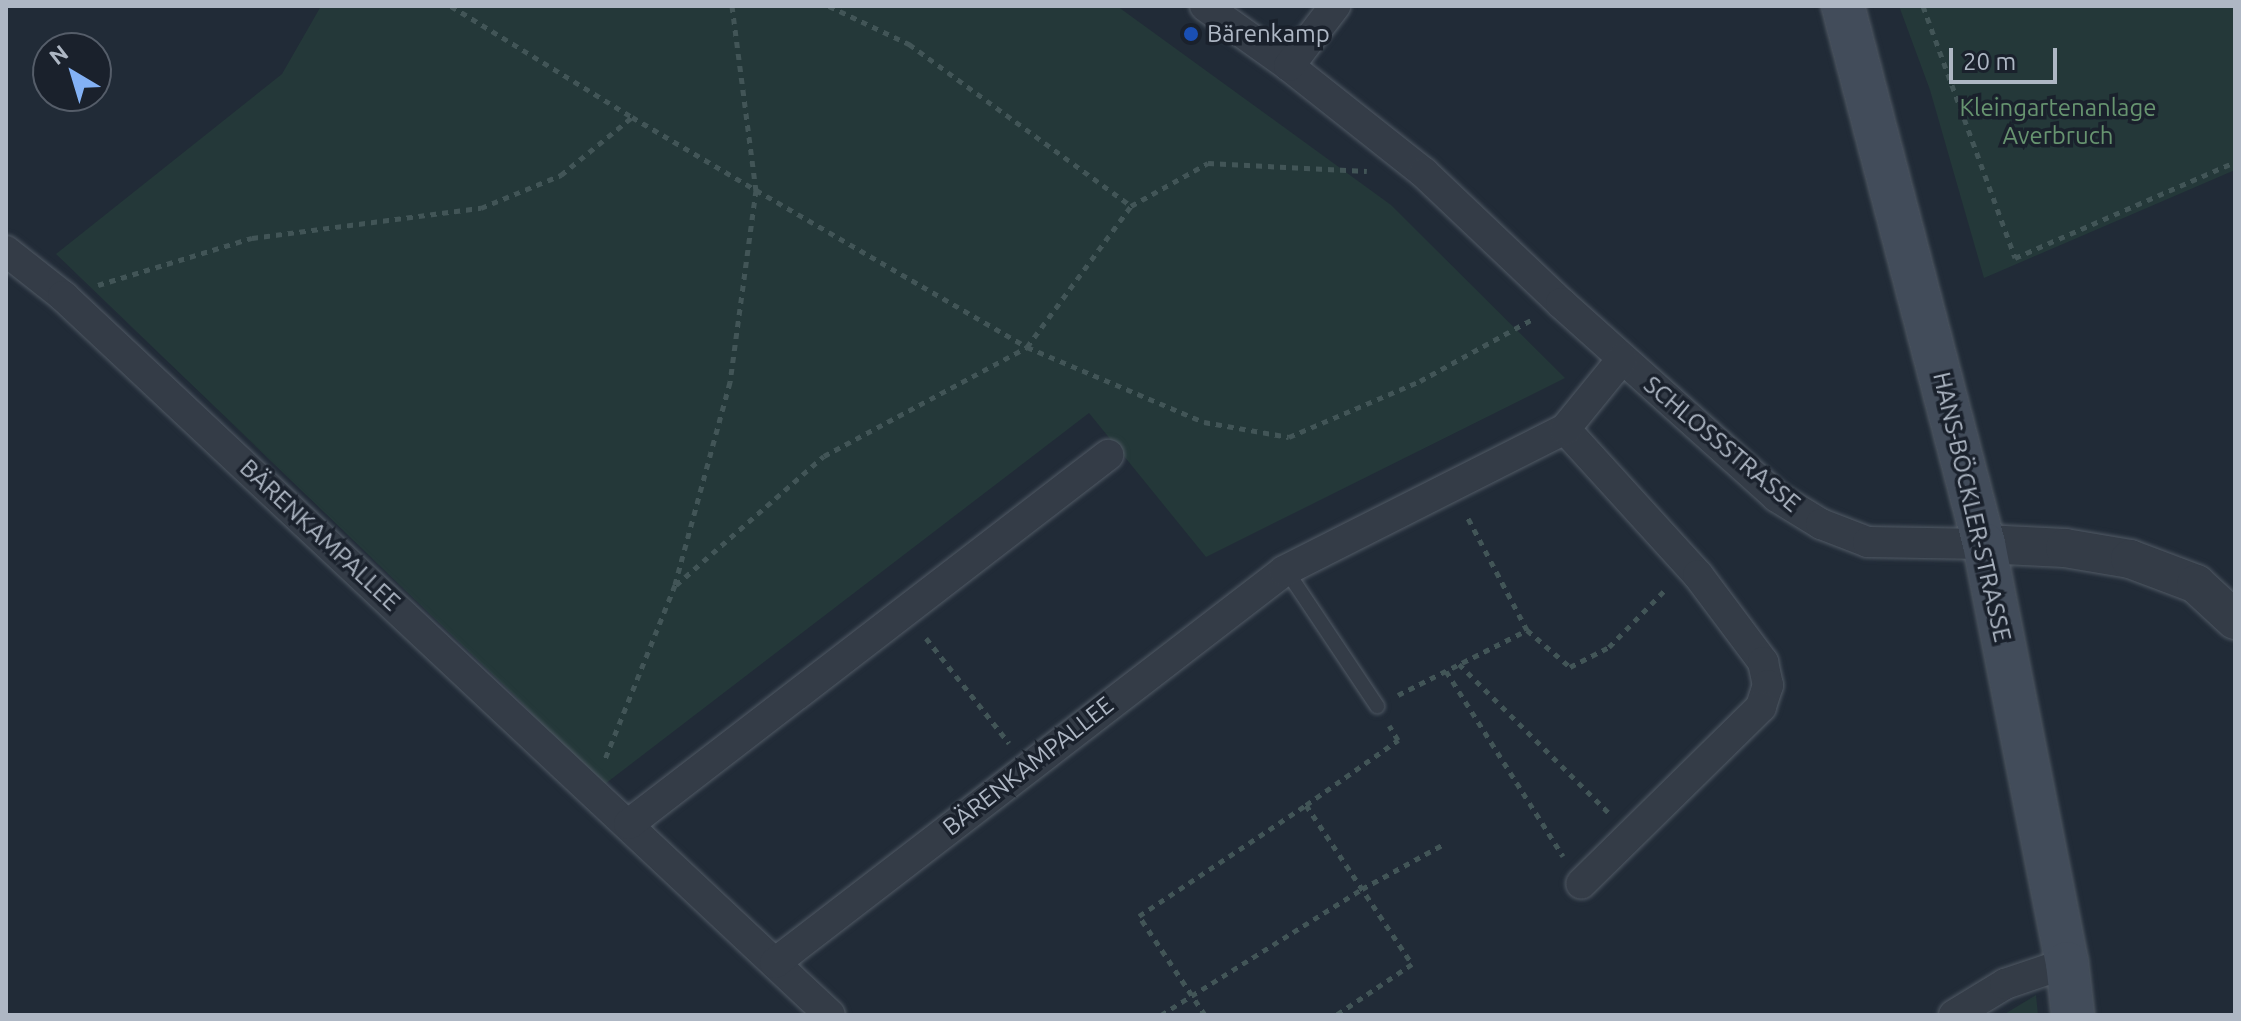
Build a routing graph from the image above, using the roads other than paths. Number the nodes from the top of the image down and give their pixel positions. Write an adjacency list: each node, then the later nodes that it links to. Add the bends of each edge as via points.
1 (1205, 6): 4 (street, SCHLOSSSTRASSE)
2 (1335, 6): 4 (street)
3 (1843, 6): 9 (main road, HANS-BÖCKLER-STRASSE)
4 (1289, 66): 6 (street, SCHLOSSSTRASSE, via 1424,173)
5 (6, 251): 13 (street, BÄRENKAMPALLEE, via 63,296)
6 (1622, 359): 7 (street, SCHLOSSSTRASSE); 9 (street, SCHLOSSSTRASSE, via 1777,497 1821,524 1868,542)
7 (1565, 429): 10 (street, SCHLOSSSTRASSE); 14 (street, via 1689,565 1763,662 1768,685 1761,707)
8 (1108, 455): 13 (street)
9 (1984, 544): 11 (street, SCHLOSSSTRASSE, via 2065,548 2130,559 2196,584); 16 (main road, HANS-BÖCKLER-STRASSE)
10 (1285, 571): 12 (lane); 15 (street, BÄRENKAMPALLEE)
11 (2235, 620)
12 (1377, 706)
13 (629, 824): 15 (street, BÄRENKAMPALLEE)
14 (1581, 884)
15 (775, 963): 17 (street, BÄRENKAMPALLEE)
16 (2067, 963): 18 (street, via 2005,984); 19 (main road, HANS-BÖCKLER-STRASSE)
17 (830, 1015)
18 (1954, 1015)
19 (2073, 1015)

